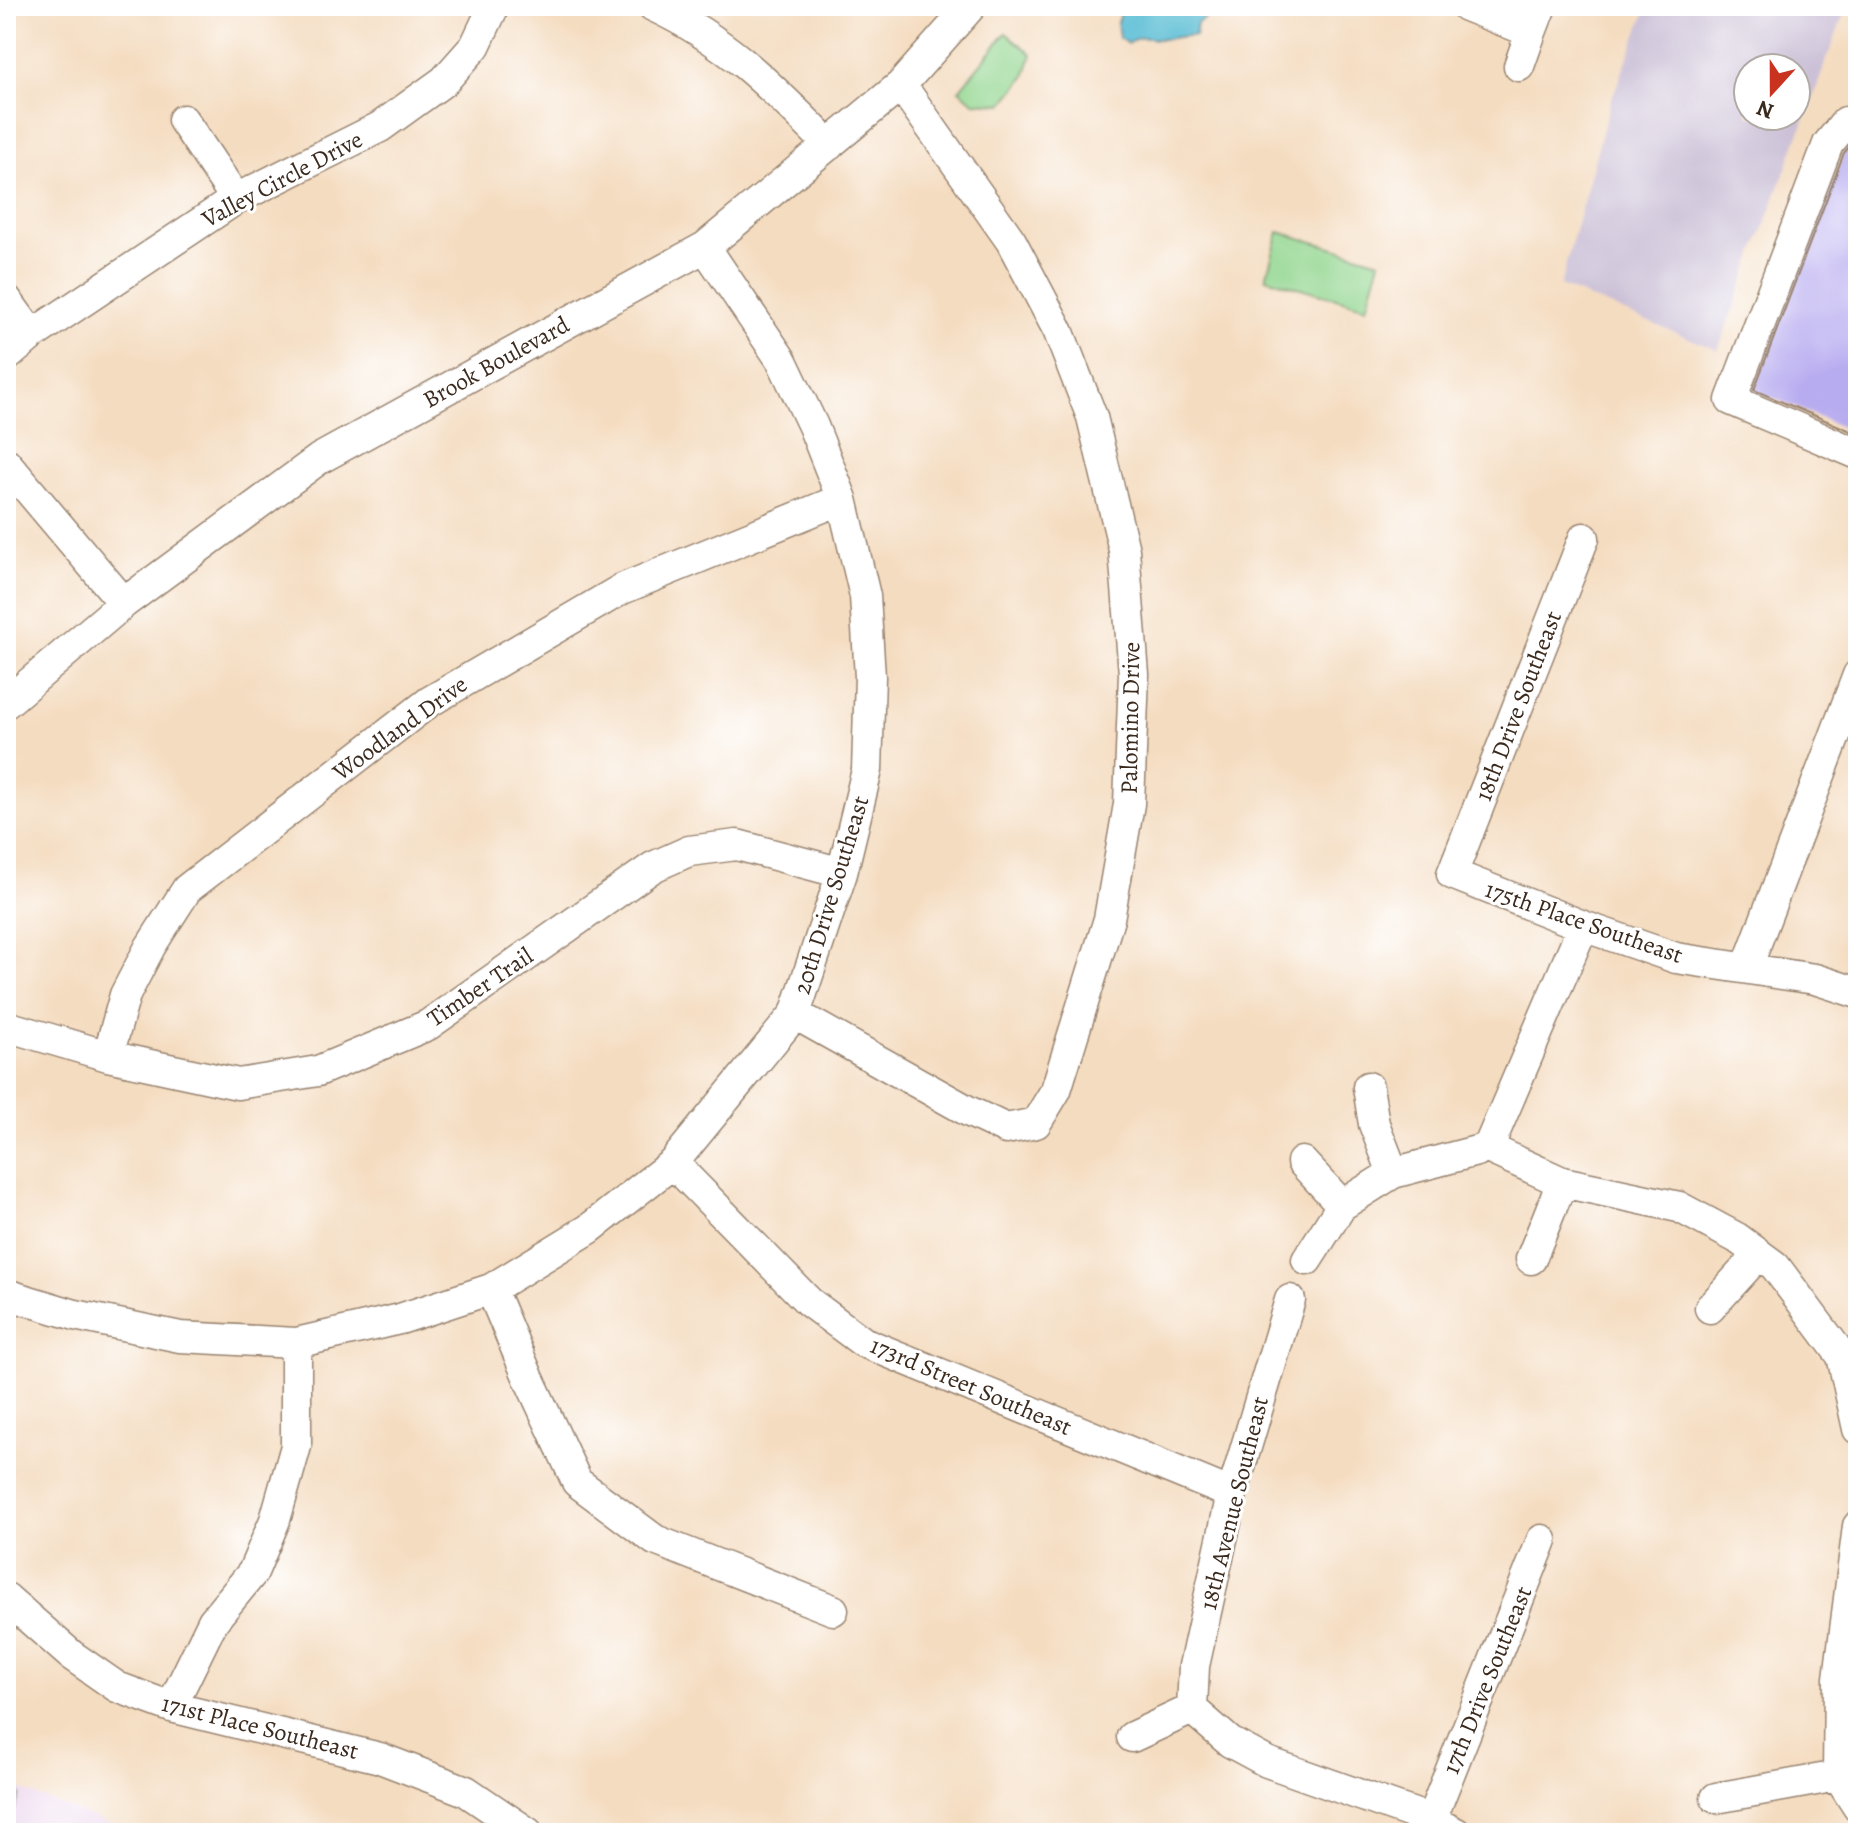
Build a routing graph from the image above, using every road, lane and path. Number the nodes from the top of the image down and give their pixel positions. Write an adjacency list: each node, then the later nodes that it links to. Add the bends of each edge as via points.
1 (494, 6): 11 (street, Valley Circle Drive, via 475,46 444,81 380,127)
2 (653, 6): 10 (street, via 690,23 762,76)
3 (971, 6): 7 (street, Brook Boulevard)
4 (1466, 6): 5 (street)
5 (1536, 19): 6 (street)
6 (1519, 66)
7 (901, 85): 10 (street, Brook Boulevard); 28 (street, Palomino Drive, via 1011,241 1058,330 1092,417 1124,550 1134,674 1129,804 1109,919 1056,1090 1036,1123 1006,1129)
8 (183, 120): 11 (street)
9 (1858, 123): 16 (street, via 1846,122 1828,144 1731,400)
10 (829, 145): 12 (street, Brook Boulevard)
11 (236, 199): 14 (street, Valley Circle Drive)
12 (705, 247): 18 (street, 20th Drive Southeast, via 782,361); 20 (street, Brook Boulevard, via 319,459)
13 (6, 299): 14 (street)
14 (32, 335): 15 (street, Valley Circle Drive)
15 (6, 357)
16 (1858, 454)
17 (6, 463): 20 (street)
18 (842, 499): 23 (street, 20th Drive Southeast, via 865,596 870,677 867,770); 30 (street, Woodland Drive, via 622,589 429,702 187,889 125,995)
19 (1584, 538): 24 (street, 18th Drive Southeast)
20 (124, 603): 22 (street, Brook Boulevard)
21 (1858, 675): 26 (street)
22 (6, 703)
23 (842, 873): 28 (street, 20th Drive Southeast); 30 (street, Timber Trail, via 737,845 689,851 653,867 428,1025 318,1071 238,1084)
24 (1452, 874): 25 (street, 175th Place Southeast)
25 (1583, 926): 26 (street, 175th Place Southeast, via 1676,958); 32 (street)
26 (1747, 967): 27 (street, 175th Place Southeast)
27 (1858, 993)
28 (795, 1014): 34 (street, 20th Drive Southeast)
29 (6, 1026): 30 (street, Timber Trail)
30 (108, 1056)
31 (1368, 1087): 35 (street, via 1374,1124)
32 (1488, 1148): 35 (street); 36 (street)
33 (1302, 1162): 37 (street)
34 (673, 1163): 41 (street, 20th Drive Southeast, via 589,1229); 48 (street, 173rd Street Southeast, via 809,1302 863,1342)
35 (1393, 1173): 37 (street)
36 (1562, 1182): 38 (street, via 1679,1207); 39 (street)
37 (1342, 1205): 40 (street)
38 (1759, 1254): 44 (street); 46 (street)
39 (1531, 1259)
40 (1307, 1260)
41 (491, 1289): 45 (street, 20th Drive Southeast, via 400,1319); 52 (street, via 577,1482 655,1540)
42 (6, 1294): 45 (street, 20th Drive Southeast, via 180,1337)
43 (1290, 1300): 48 (street, 18th Avenue Southeast)
44 (1710, 1308)
45 (296, 1343): 53 (street, via 296,1446 275,1520 253,1572 213,1621)
46 (1850, 1349): 47 (street)
47 (1858, 1429)
48 (1232, 1494): 54 (street, 18th Avenue Southeast, via 1194,1666)
49 (1858, 1526): 56 (street, via 1839,1678)
50 (1542, 1540): 59 (street, 17th Drive Southeast)
51 (6, 1598): 53 (street, 171st Place Southeast, via 117,1687)
52 (833, 1610)
53 (171, 1707): 60 (street, 171st Place Southeast, via 380,1758 466,1791)
54 (1192, 1709): 55 (street); 59 (street, via 1230,1742 1267,1762)
55 (1132, 1737)
56 (1838, 1776): 57 (street); 58 (street)
57 (1716, 1798)
58 (1858, 1807)
59 (1444, 1826)
60 (528, 1833)

